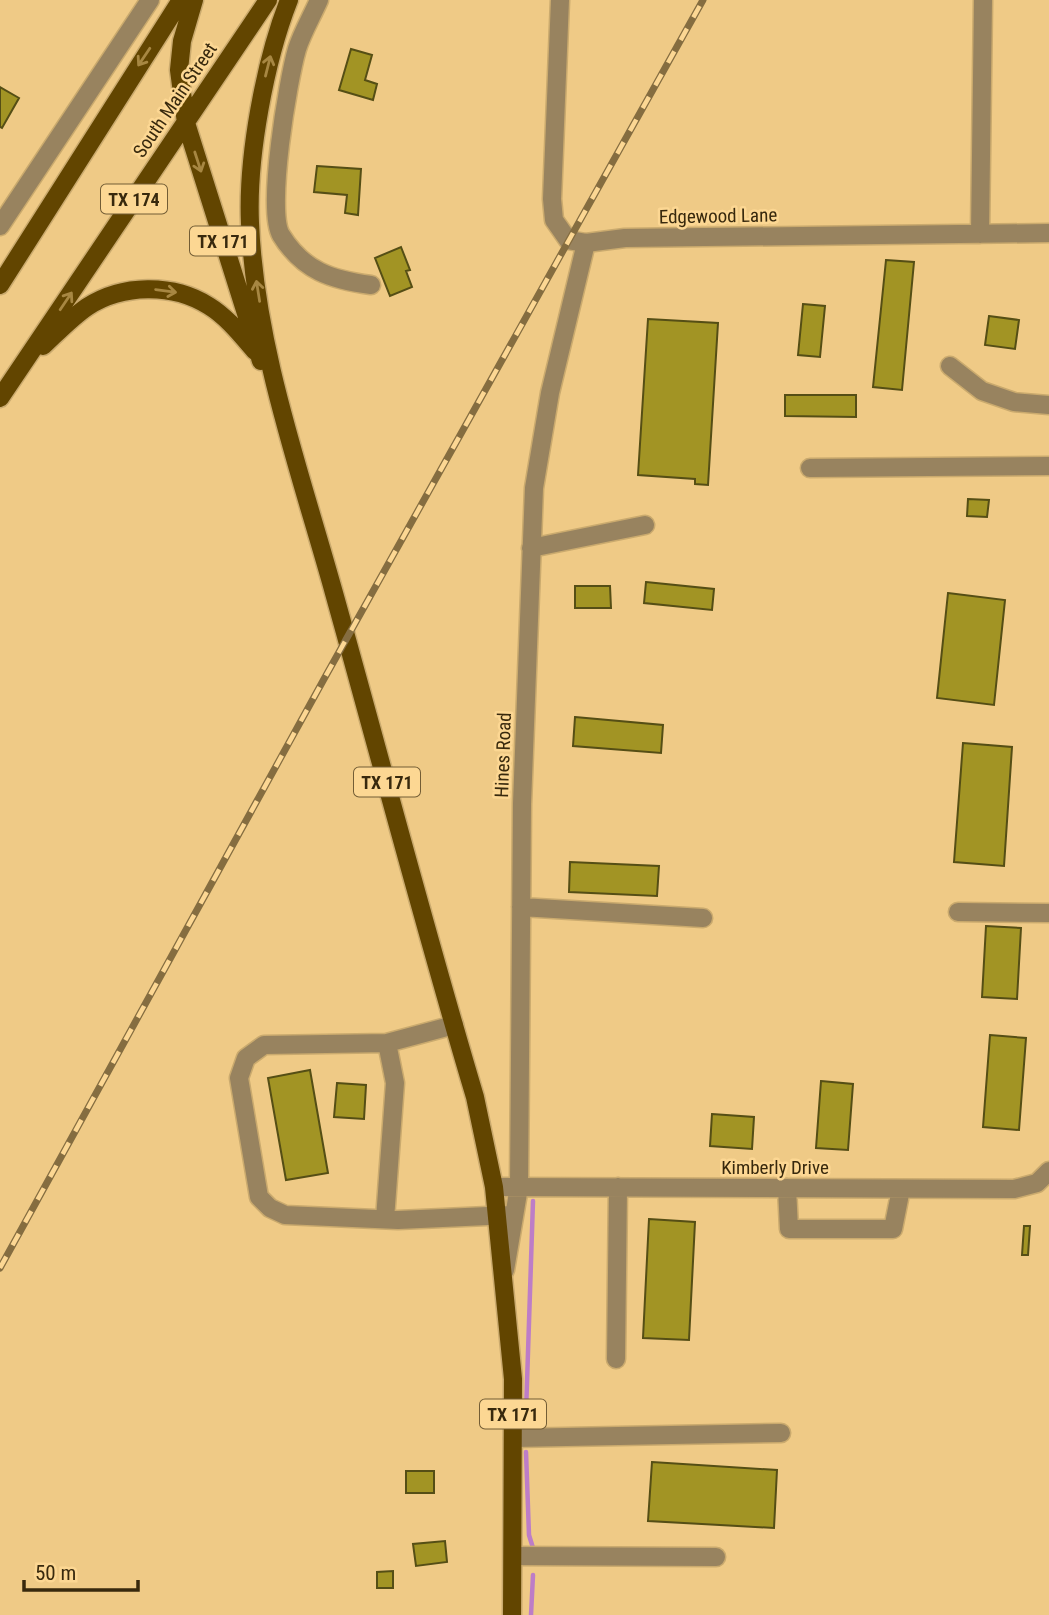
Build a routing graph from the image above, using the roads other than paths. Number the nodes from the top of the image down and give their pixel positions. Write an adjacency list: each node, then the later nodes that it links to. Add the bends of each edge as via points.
1 (150, 0): 10 (street)
2 (181, 0): 14 (main road, one-way to 14)
3 (194, 0): 9 (main road, TX 171, via 179,70)
4 (268, 0): 9 (main road, South Main Street / TX 174)
5 (289, 0): 23 (main road, TX 171, one-way to 5, via 261,314 249,221 265,76)
6 (319, 0): 15 (street, via 297,49 283,129 275,208 279,233 302,260 335,281)
7 (560, 0): 13 (street, via 554,220 568,240)
8 (983, 0): 12 (street)
9 (186, 123): 16 (main road, TX 171, one-way to 16); 17 (main road, South Main Street / TX 174, one-way to 9)
10 (0, 226)
11 (1049, 233): 12 (street, Edgewood Lane)
12 (980, 234): 13 (street, Edgewood Lane, via 625,238)
13 (586, 243): 25 (street, Hines Road, via 542,432)
14 (0, 285)
15 (371, 285)
16 (259, 356): 17 (main road, one-way to 16, via 86,308 111,295 162,289 192,296 224,317); 23 (main road, TX 171)
17 (24, 362): 19 (main road, South Main Street / TX 174)
18 (950, 366): 20 (street, via 982,391 1014,402)
19 (0, 398)
20 (1049, 405)
21 (1049, 466): 22 (street)
22 (810, 468)
23 (299, 478): 30 (main road, TX 171)
24 (645, 525): 25 (street)
25 (531, 548): 26 (street, Hines Road)
26 (521, 907): 29 (street); 34 (street, Hines Road)
27 (958, 912): 28 (street)
28 (1049, 913)
29 (703, 918)
30 (454, 1025): 31 (street); 33 (main road, TX 171)
31 (387, 1043): 39 (street, via 395,1083); 39 (street, via 264,1045 246,1058 239,1078 259,1197 270,1208 285,1215)
32 (1048, 1175): 37 (street, Kimberly Drive, via 1014,1189)
33 (494, 1187): 34 (street, Kimberly Drive); 38 (main road, TX 171)
34 (519, 1187): 35 (street, Kimberly Drive); 38 (street, Hines Road)
35 (618, 1187): 36 (street, Kimberly Drive); 40 (street)
36 (787, 1188): 37 (street, Kimberly Drive); 37 (street, via 789,1228 802,1229 893,1229)
37 (901, 1189)
38 (505, 1214): 39 (street); 42 (main road, TX 171)
39 (385, 1219)
40 (616, 1359)
41 (780, 1433): 42 (street)
42 (513, 1438): 43 (main road, TX 171)
43 (513, 1556): 44 (street); 45 (main road, TX 171)
44 (716, 1557)
45 (512, 1615)

